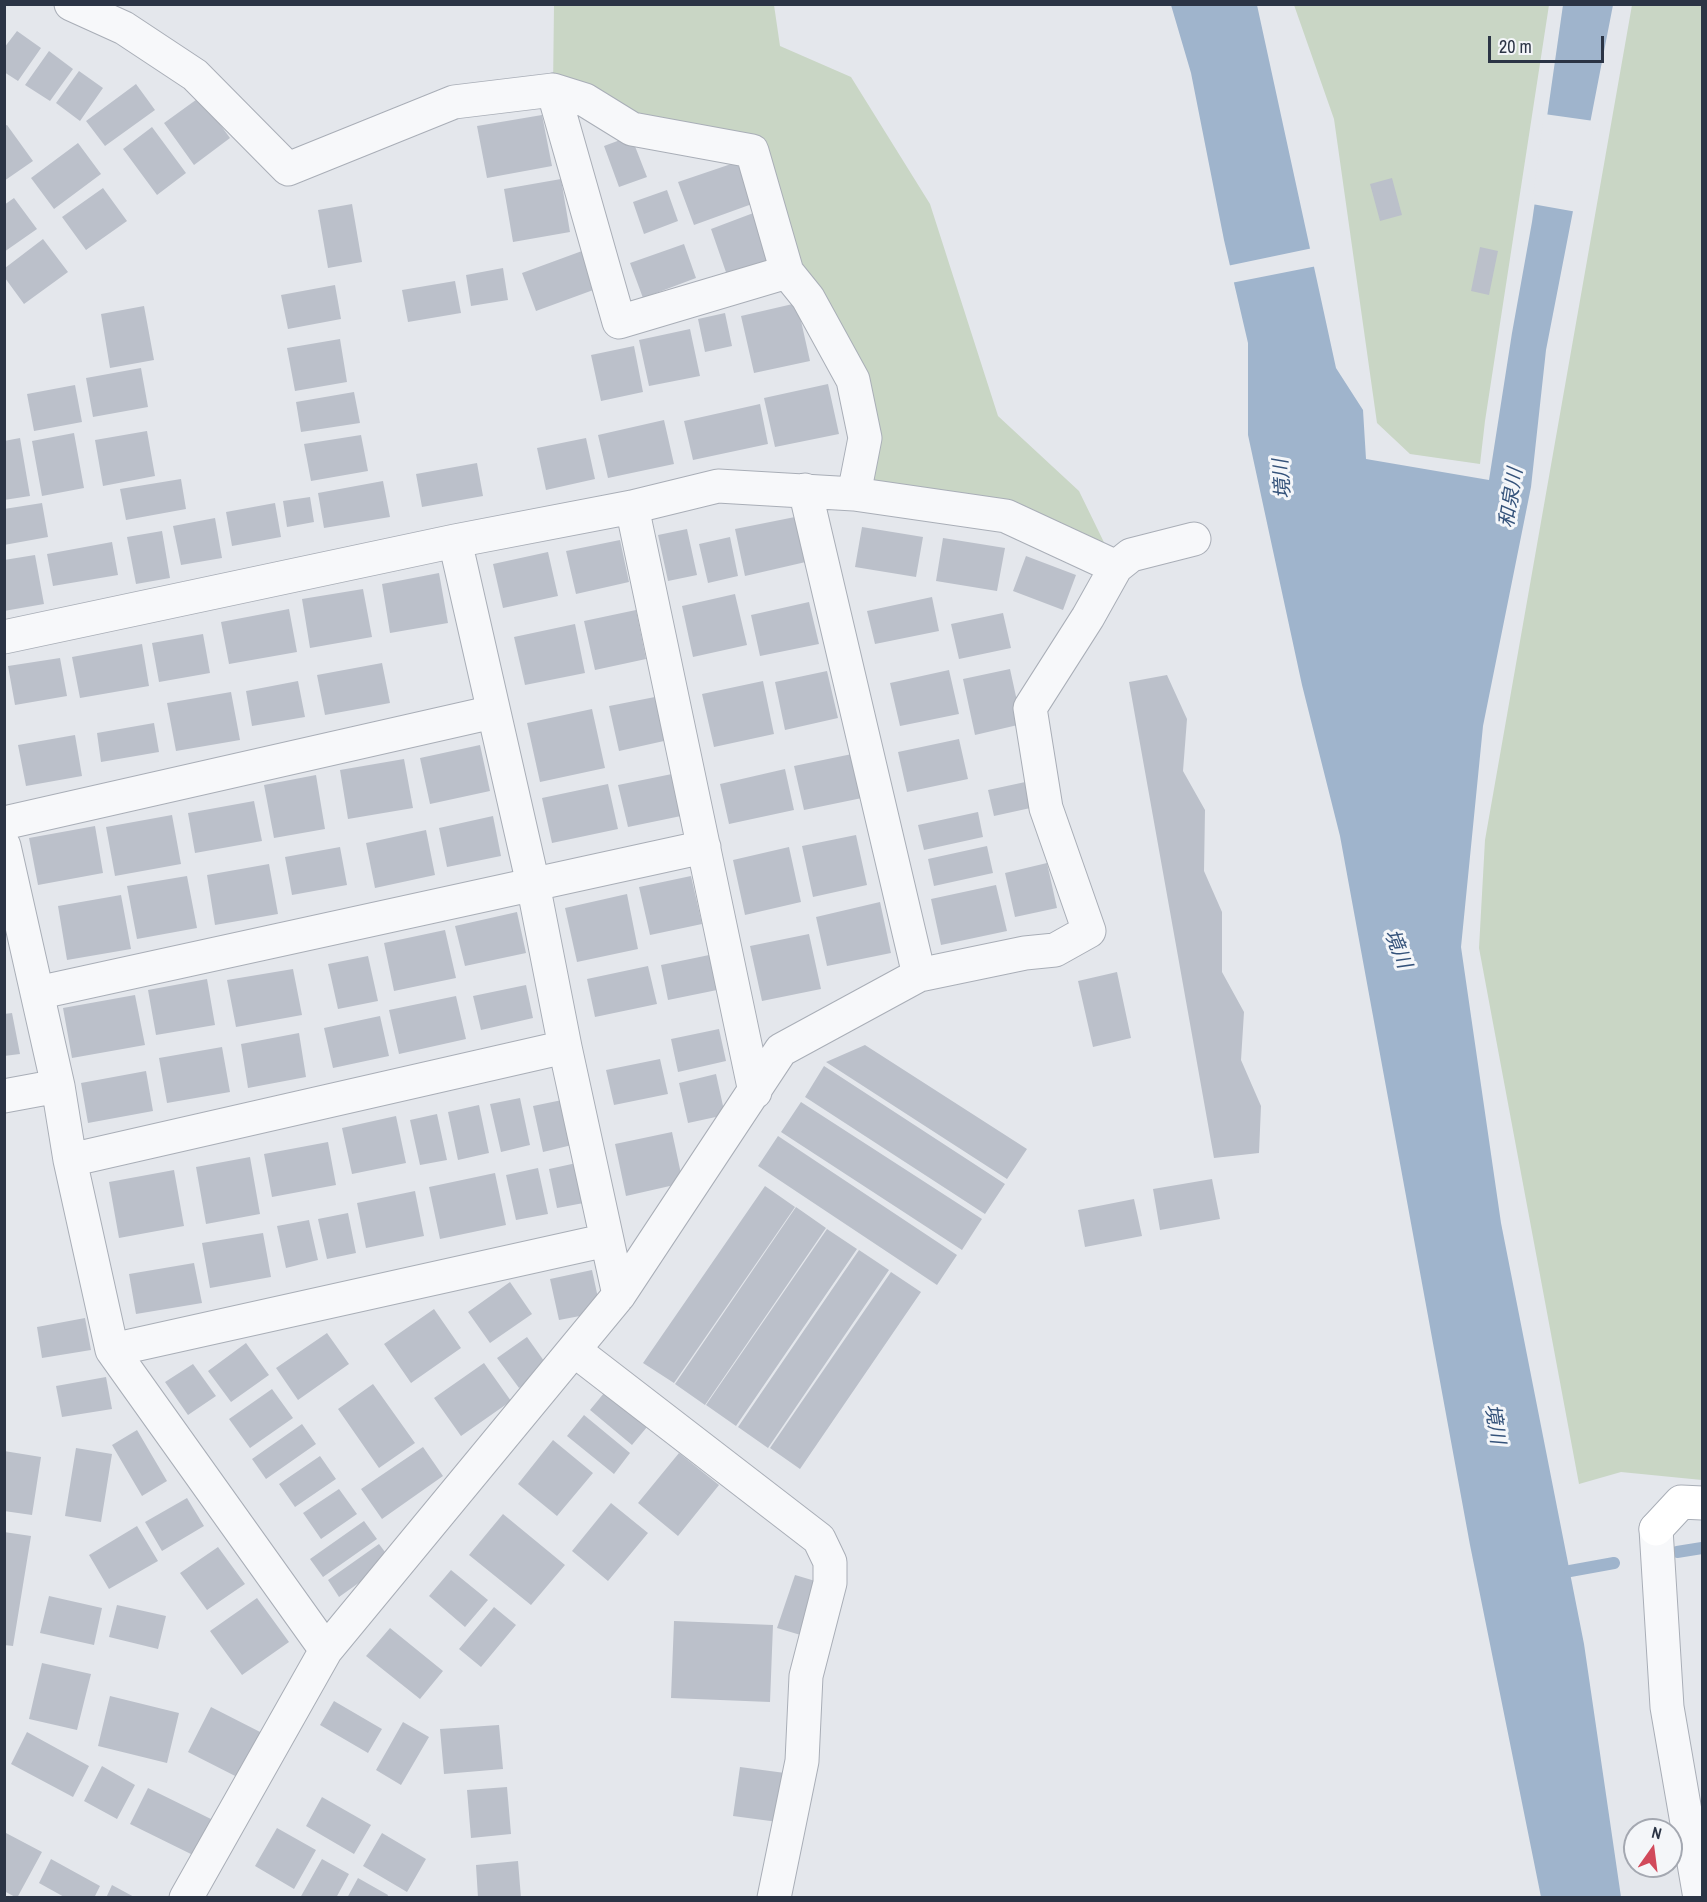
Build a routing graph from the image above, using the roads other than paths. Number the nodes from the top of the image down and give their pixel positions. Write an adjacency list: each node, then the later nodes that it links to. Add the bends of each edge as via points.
1 (71, 4): 2 (street, via 124,28 195,75 288,169 454,102)
2 (553, 90): 3 (street, via 585,100 632,129 752,151); 3 (street, via 619,322)
3 (787, 272): 5 (street, via 808,298 853,380 866,438)
4 (805, 490): 5 (street); 6 (street, via 718,486); 16 (street)
5 (854, 494): 9 (street, via 1006,516)
6 (632, 507): 8 (street); 14 (street)
7 (1194, 539): 9 (street, via 1131,555)
8 (455, 541): 10 (street); 11 (street)
9 (1116, 567): 16 (street, via 1030,708 1046,808 1089,931 1055,951 1025,953)
10 (4, 637)
11 (493, 712): 12 (street); 15 (street)
12 (4, 823)
13 (4, 846): 17 (street)
14 (704, 847): 15 (street); 20 (street)
15 (532, 885): 17 (street); 18 (street)
16 (919, 975): 20 (street, via 781,1050)
17 (37, 993): 19 (street)
18 (565, 1047): 22 (street); 23 (street)
19 (58, 1086): 21 (street); 22 (street)
20 (755, 1092): 24 (street)
21 (4, 1096)
22 (70, 1160): 25 (street)
23 (607, 1240): 24 (street); 25 (street)
24 (619, 1295): 26 (street)
25 (112, 1350): 28 (street)
26 (574, 1350): 28 (street); 30 (street, via 819,1539 830,1562 830,1582 806,1676 802,1761)
27 (1702, 1503): 31 (street, via 1681,1502 1656,1528 1667,1707)
28 (326, 1650): 29 (street)
29 (186, 1898)
30 (774, 1898)
31 (1700, 1898)

